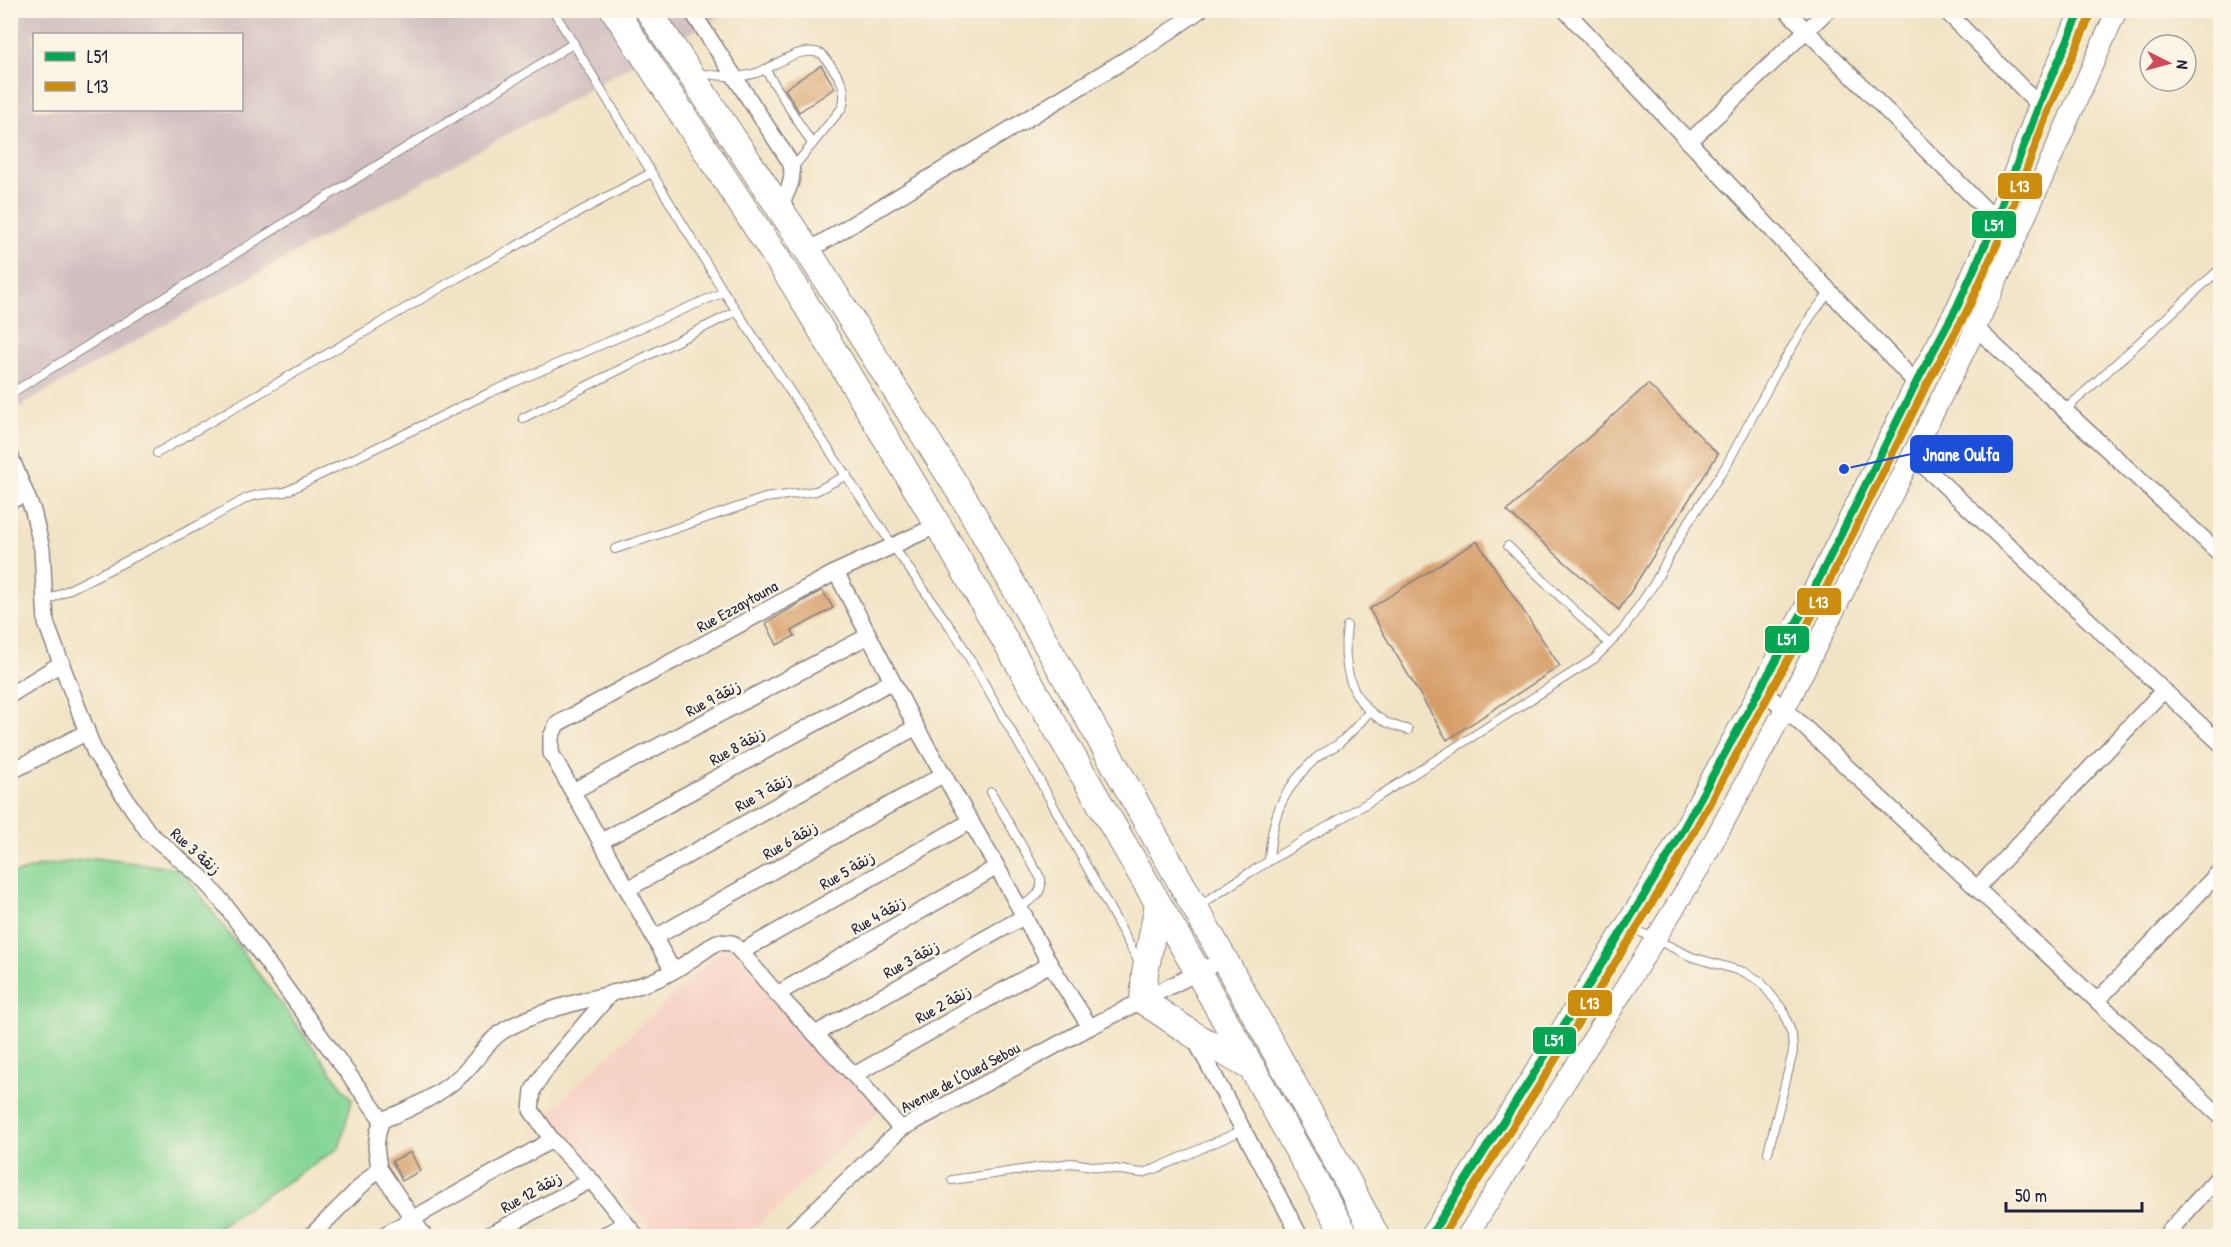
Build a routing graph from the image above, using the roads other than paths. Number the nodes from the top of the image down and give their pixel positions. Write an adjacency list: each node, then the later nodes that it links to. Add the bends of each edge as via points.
1 (553, 10): 13 (lane)
2 (614, 10): 42 (highway, via 793,284)
3 (691, 10): 16 (street)
4 (1200, 10): 25 (street, via 1153,43)
5 (1565, 10): 18 (street)
6 (1786, 10): 12 (street)
7 (1828, 10): 12 (street)
8 (1944, 10): 17 (street)
9 (2081, 10): 17 (street)
10 (2117, 10): 24 (street)
11 (657, 15): 15 (highway)
12 (1806, 32): 18 (street); 23 (street)
13 (574, 43): 21 (lane); 33 (lane)
14 (765, 69): 16 (lane); 19 (lane); 19 (lane, via 801,52 816,51 843,83 842,108)
15 (689, 72): 16 (lane); 22 (highway)
16 (734, 76): 20 (street)
17 (2039, 105): 23 (street)
18 (1689, 142): 27 (street)
19 (812, 144): 20 (lane)
20 (792, 169): 22 (street, via 792,182)
21 (651, 173): 28 (lane); 36 (lane, via 459,277)
22 (779, 208): 25 (highway)
23 (1996, 220): 24 (street); 29 (street)
24 (2016, 238): 31 (street)
25 (808, 251): 75 (highway, via 968,505)
26 (2220, 269): 34 (lane)
27 (1830, 291): 32 (street); 51 (lane, via 1805,326 1654,584)
28 (724, 292): 30 (lane); 48 (lane, via 489,393 285,492 247,498)
29 (1957, 307): 31 (street); 32 (street)
30 (737, 311): 35 (lane); 39 (lane)
31 (1976, 327): 34 (street); 38 (street)
32 (1916, 383): 54 (street)
33 (10, 394)
34 (2065, 410): 46 (street)
35 (523, 418)
36 (157, 453)
37 (10, 455): 40 (street, Rue 3 زنقة)
38 (1913, 456): 55 (street); 57 (street)
39 (847, 475): 43 (lane); 45 (lane, via 816,491 765,498)
40 (26, 494): 41 (street); 48 (street, Rue 3 زنقة, via 42,549)
41 (10, 501)
42 (938, 525): 43 (street, Rue Ezzaytouna); 74 (highway)
43 (893, 546): 47 (street, Rue Ezzaytouna); 85 (lane, via 958,638)
44 (1508, 546): 51 (lane)
45 (615, 549)
46 (2220, 554)
47 (836, 572): 50 (street); 65 (street, Rue Ezzaytouna, via 557,724 551,737 551,753)
48 (44, 602): 52 (street, Rue 3 زنقة, via 46,623)
49 (1347, 626): 58 (lane, via 1346,669 1354,694)
50 (868, 636): 53 (street); 65 (street, Rue 9 زنقة)
51 (1609, 644): 69 (lane, via 1594,659 1379,796)
52 (62, 663): 56 (street); 61 (street, Rue 3 زنقة)
53 (892, 681): 59 (street); 68 (street, Rue 8 زنقة)
54 (1760, 689): 57 (street); 77 (street)
55 (2164, 690): 62 (street); 72 (street)
56 (10, 695)
57 (1785, 709): 72 (street); 79 (street, via 1698,870)
58 (1370, 711): 60 (lane, via 1383,721); 69 (lane, via 1339,743 1315,759 1281,801)
59 (916, 727): 64 (street); 73 (street, Rue 7 زنقة)
60 (1408, 730)
61 (87, 732): 63 (street); 98 (street, Rue 3 زنقة, via 95,753 149,833 201,877 225,904)
62 (2220, 743)
63 (10, 772)
64 (944, 774): 67 (street); 78 (street, Rue 6 زنقة)
65 (573, 791): 68 (street)
66 (991, 792): 76 (lane, via 1041,879 1038,895)
67 (970, 821): 70 (street); 80 (street, Rue 5 زنقة)
68 (600, 843): 73 (street)
69 (1269, 860): 75 (lane)
70 (997, 867): 76 (street); 88 (street, Rue 4 زنقة)
71 (2220, 871): 91 (street)
72 (1977, 888): 91 (street)
73 (628, 889): 78 (street)
74 (1158, 904): 84 (highway); 85 (highway)
75 (1195, 908): 81 (highway)
76 (1022, 912): 82 (street); 94 (street, Rue 3 زنقة)
77 (1627, 925): 79 (lane); 86 (street)
78 (654, 938): 83 (street)
79 (1655, 938): 89 (street); 102 (lane, via 1692,957 1744,972 1760,981 1783,1010 1793,1052)
80 (741, 952): 83 (street, via 732,943 717,942); 88 (street)
81 (1224, 959): 84 (street, Avenue de l'Oued Sebou); 118 (highway)
82 (1050, 964): 92 (street); 96 (street, Rue 2 زنقة)
83 (673, 971): 87 (street)
84 (1198, 972): 90 (street, Avenue de l'Oued Sebou); 95 (highway)
85 (1145, 973): 90 (highway)
86 (1594, 977): 89 (street); 119 (street)
87 (611, 993): 98 (street, via 532,1016 507,1028 460,1077 409,1110); 101 (street, via 532,1090 531,1110)
88 (777, 994): 94 (street)
89 (1621, 995): 120 (street)
90 (1143, 1001): 92 (street, Avenue de l'Oued Sebou); 93 (highway)
91 (2097, 1001): 97 (street)
92 (1090, 1027): 99 (street, Avenue de l'Oued Sebou)
93 (1191, 1033): 95 (highway); 100 (street)
94 (814, 1034): 96 (street)
95 (1253, 1069): 117 (highway)
96 (854, 1075): 99 (street)
97 (2220, 1116)
98 (382, 1120): 103 (street, via 376,1147)
99 (901, 1129): 115 (street, Avenue de l'Oued Sebou)
100 (1243, 1130): 106 (lane, via 1142,1173 1071,1163); 116 (street)
101 (552, 1140): 105 (street); 107 (street)
102 (1768, 1152)
103 (379, 1168): 107 (street); 109 (street)
104 (2220, 1175): 121 (street)
105 (591, 1180): 108 (street); 112 (street, Rue 12 زنقة)
106 (952, 1180)
107 (413, 1218): 110 (street); 111 (street)
108 (626, 1224): 113 (street); 114 (street)
109 (311, 1236)
110 (382, 1236)
111 (424, 1236)
112 (488, 1236)
113 (602, 1236)
114 (636, 1236)
115 (788, 1236)
116 (1300, 1236)
117 (1346, 1236)
118 (1376, 1236)
119 (1430, 1236)
120 (1467, 1236)
121 (2165, 1236)

